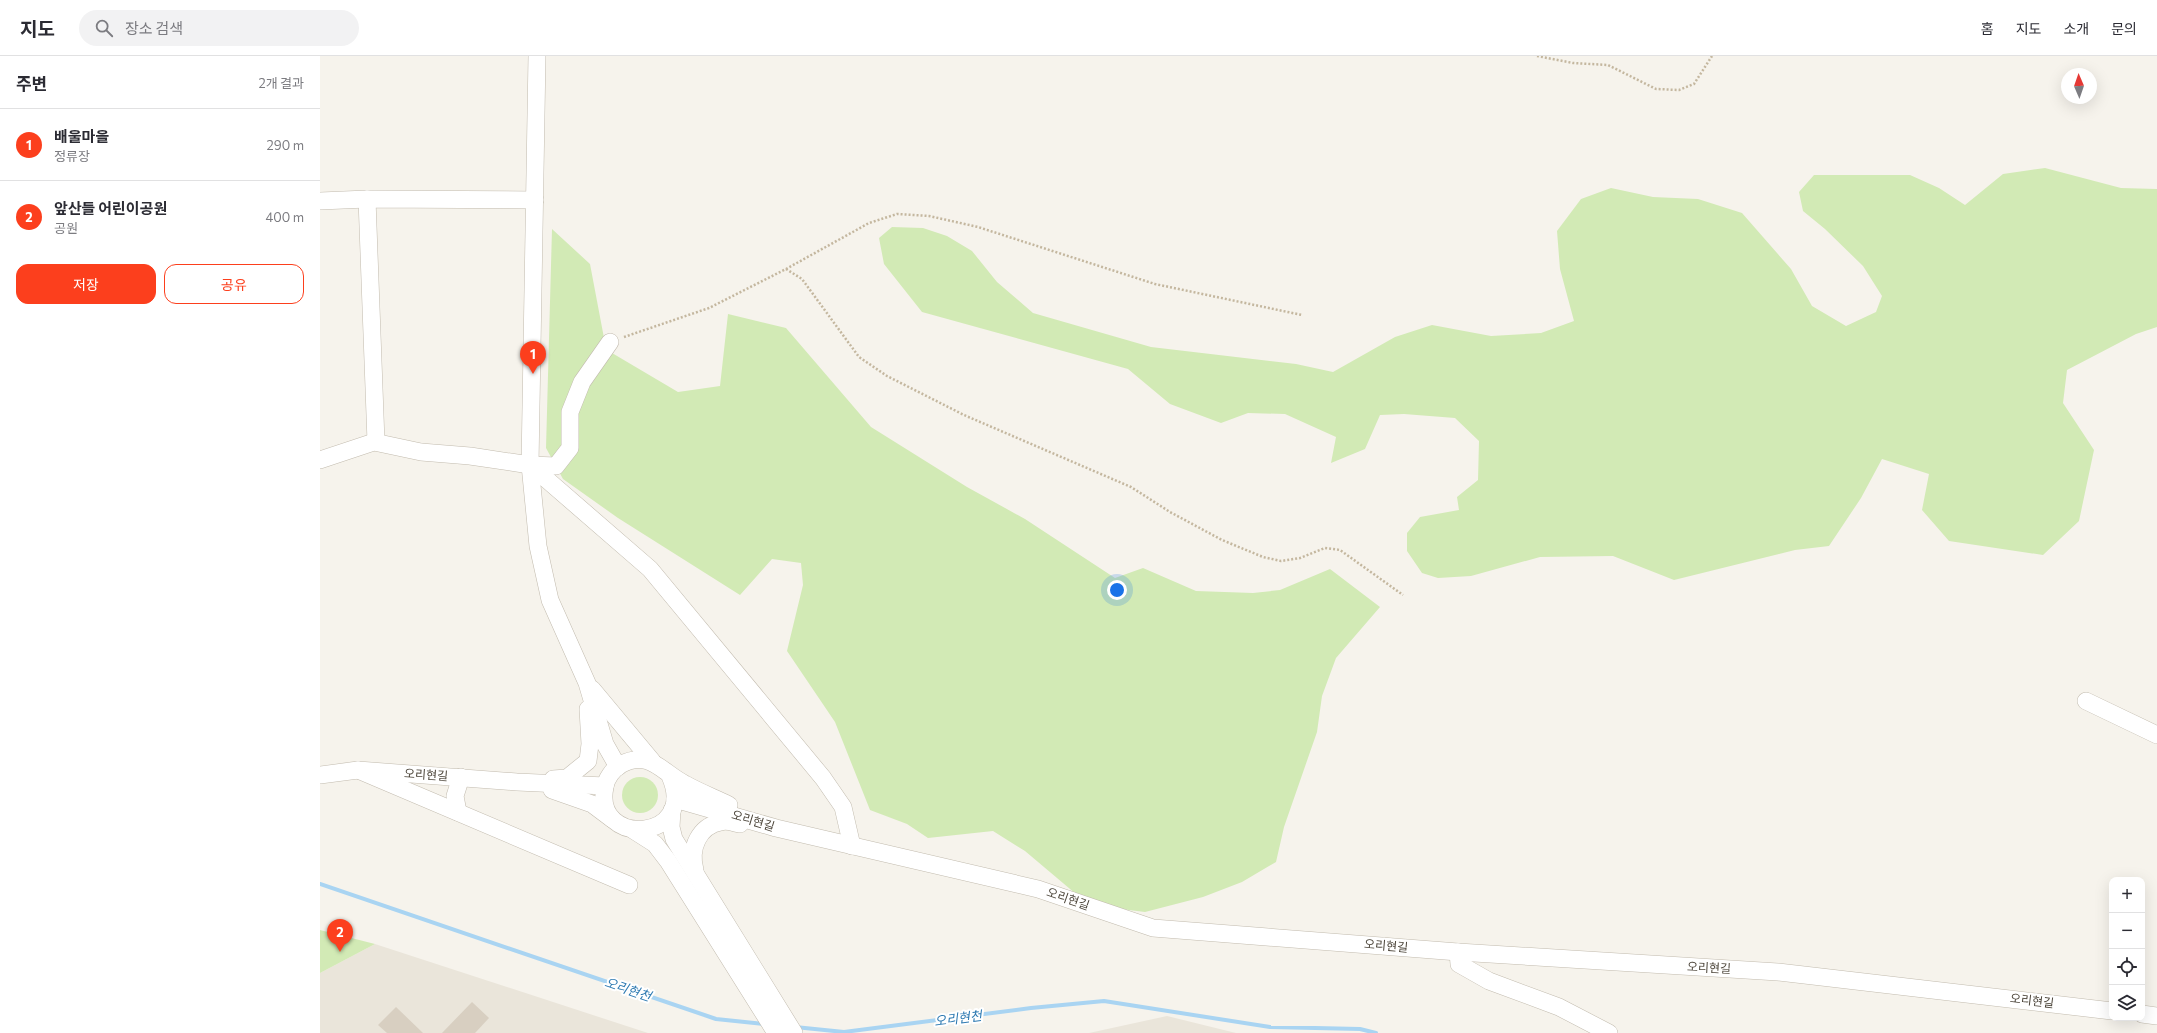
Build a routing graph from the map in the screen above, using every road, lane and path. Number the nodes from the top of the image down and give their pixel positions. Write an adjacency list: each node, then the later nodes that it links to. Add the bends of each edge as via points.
1 (537, 56): 5 (street)
2 (1537, 56): 3 (path, via 1608,66 1656,89 1679,90 1694,84)
3 (1712, 56)
4 (367, 199): 5 (street); 6 (street); 10 (street)
5 (535, 200): 12 (street)
6 (320, 201)
7 (786, 269): 8 (path, via 869,223 897,214 929,216 978,227 1155,284); 9 (path, via 709,308); 13 (path, via 802,279 859,357 887,376 964,415 1131,487 1222,540 1263,557 1281,561 1300,558 1325,548 1340,550)
8 (1302, 316)
9 (610, 342): 12 (street, via 582,382 570,412 570,448 556,466)
10 (376, 442): 11 (street); 12 (street, via 420,452)
11 (320, 460)
12 (530, 465): 14 (street, via 538,546 550,600); 30 (street, via 650,569 823,778 843,807)
13 (1403, 595)
14 (587, 683): 17 (street); 18 (street, via 605,744); 23 (street, via 590,744 588,761 567,778)
15 (2086, 701): 16 (street)
16 (2157, 735)
17 (652, 761): 18 (street, via 628,761); 21 (street)
18 (618, 767): 24 (street, via 610,775)
19 (358, 770): 20 (street, 오리현길); 22 (street, 오리현길); 26 (street)
20 (320, 775)
21 (670, 776): 25 (street, via 675,787); 28 (street)
22 (460, 777): 23 (street, 오리현길); 26 (street, via 455,796)
23 (517, 782): 24 (street, 오리현길); 27 (street, via 558,791 592,804)
24 (605, 786): 27 (street, via 606,809)
25 (674, 804): 28 (street, 오리현길); 29 (street, via 666,820 656,827 645,831); 31 (street, via 671,827 674,839)
26 (458, 812): 32 (street)
27 (613, 819): 29 (street, via 622,827)
28 (776, 828): 30 (street, 오리현길); 31 (street, via 723,821 707,827 693,849 693,863)
29 (633, 830): 33 (street, via 655,844)
30 (852, 846): 34 (street, 오리현길, via 1038,889 1154,928)
31 (698, 878): 33 (street)
32 (629, 884)
33 (723, 935): 38 (street); 39 (street)
34 (1458, 952): 35 (street, 오리현길, via 1778,972); 40 (street, via 1459,964 1489,981 1559,1006)
35 (2109, 1011)
36 (2145, 1014): 37 (street)
37 (2157, 1016)
38 (776, 1033)
39 (794, 1033)
40 (1609, 1033)

